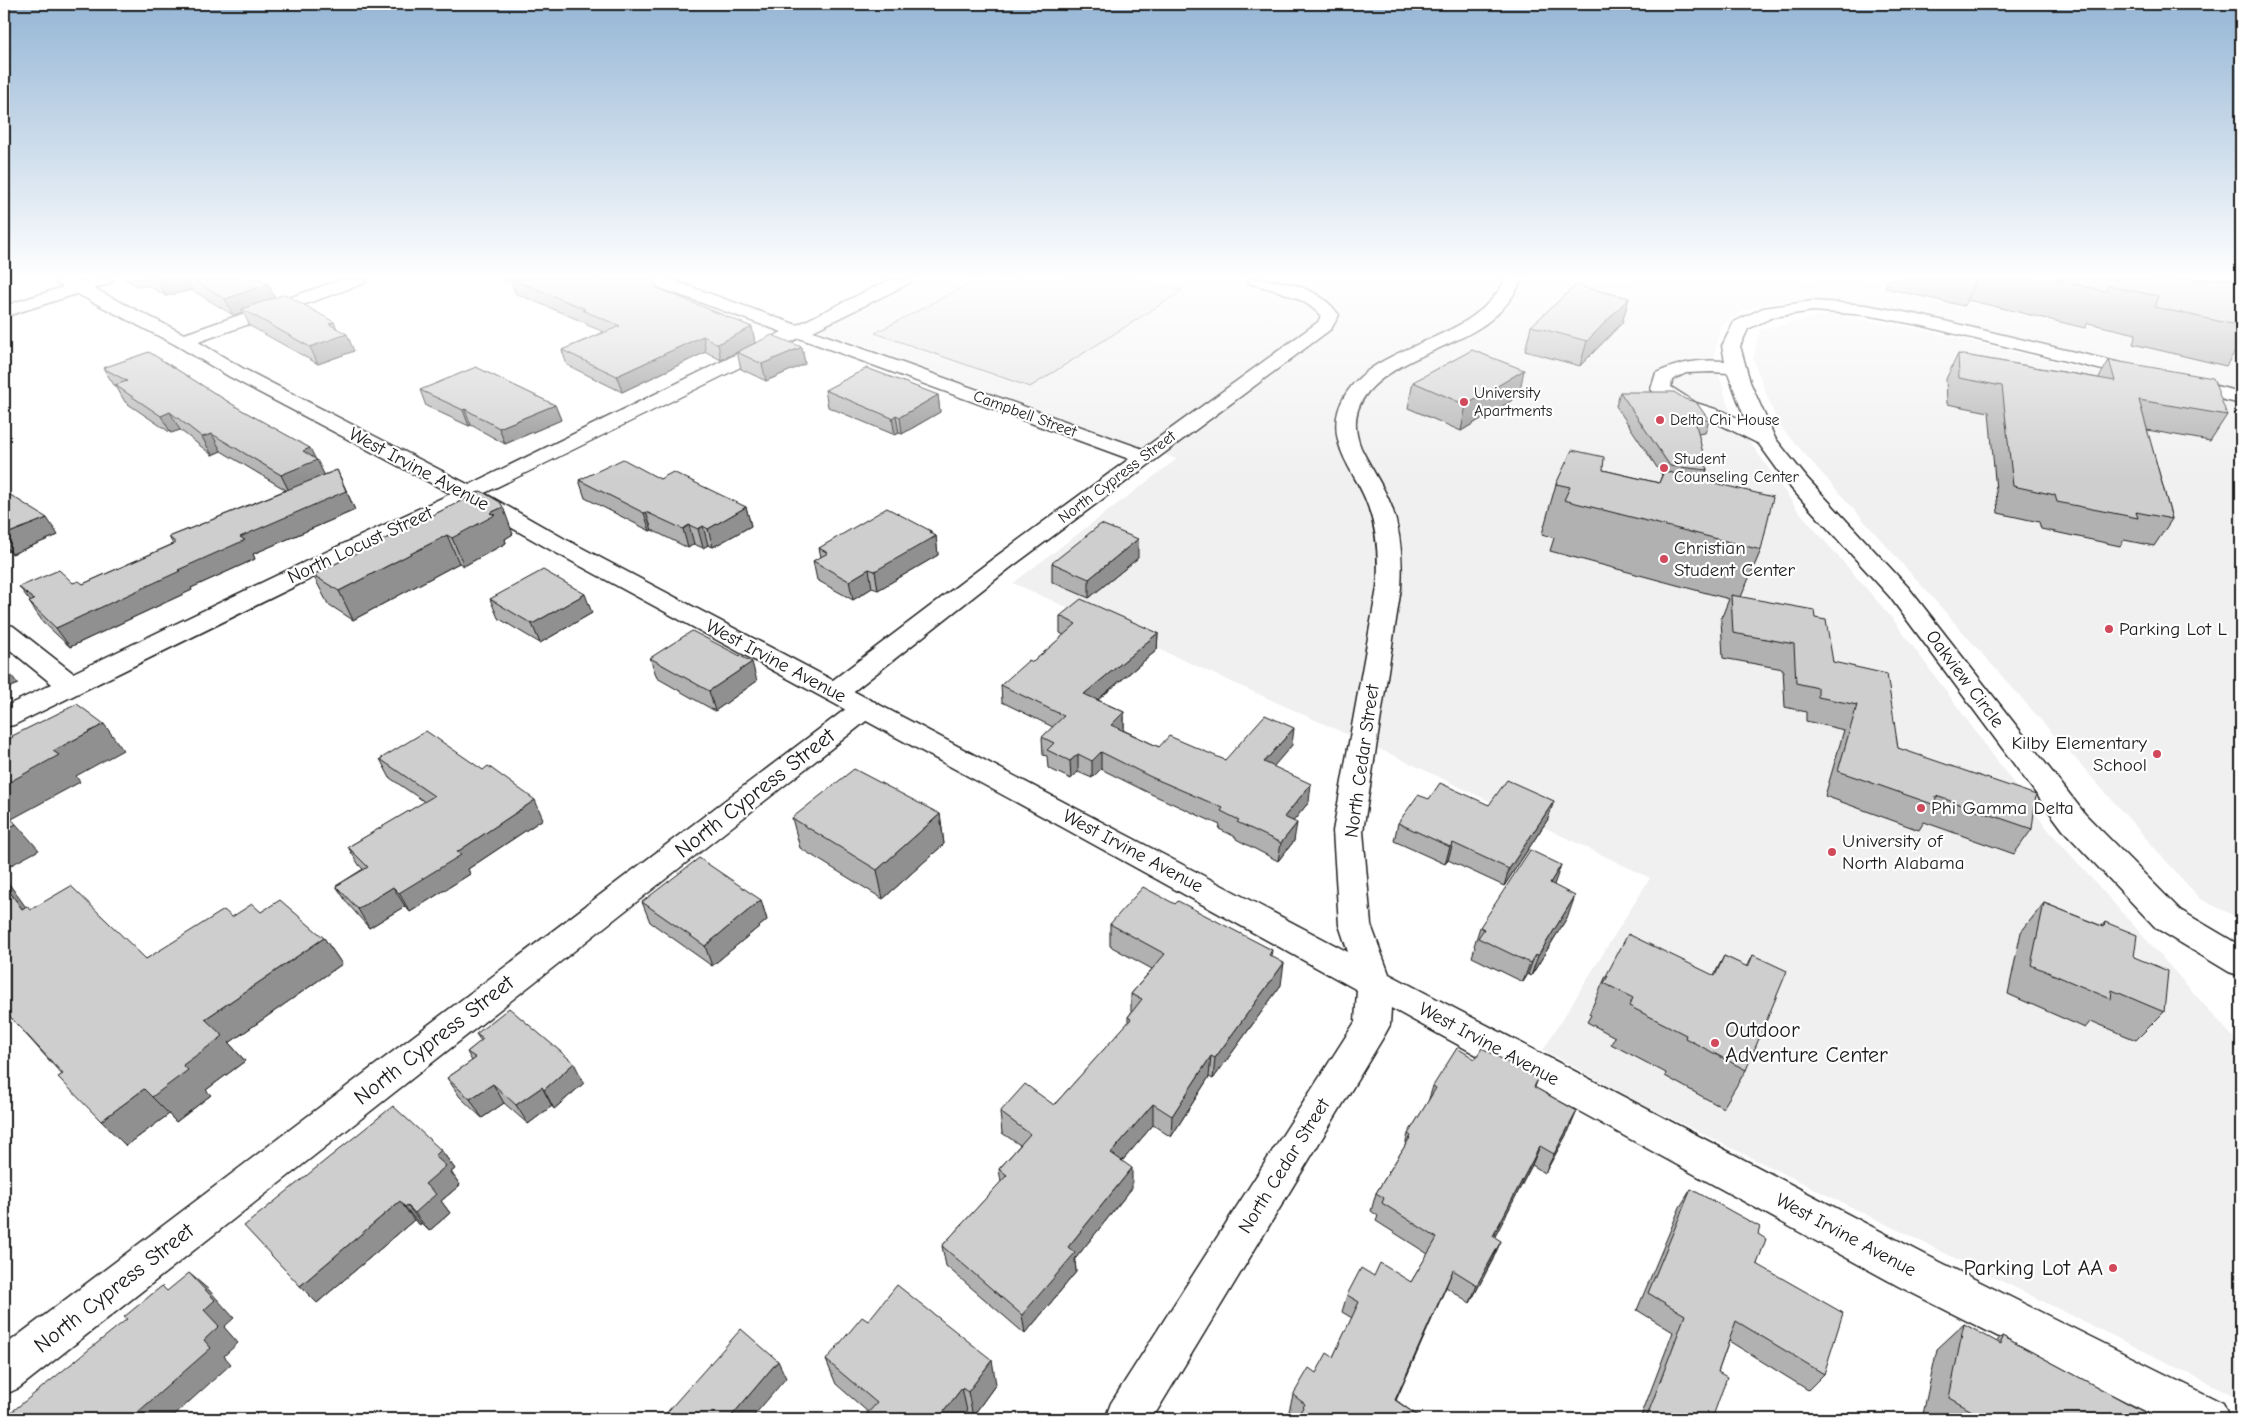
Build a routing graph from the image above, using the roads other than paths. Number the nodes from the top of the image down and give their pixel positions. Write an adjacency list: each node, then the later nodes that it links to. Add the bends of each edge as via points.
1 (190, 345): 12 (street, West Irvine Avenue, via 237,374)
2 (771, 345): 12 (street, North Locust Street)
3 (835, 345): 11 (street, Campbell Street)
4 (1297, 345): 11 (street, North Cypress Street)
5 (1432, 345): 19 (street, North Cedar Street, via 1380,369 1356,390 1345,416 1350,445 1381,511 1391,548 1389,588 1348,831 1355,925)
6 (1731, 345): 8 (street, Oakview Circle)
7 (2024, 345): 9 (street, Oakview Circle)
8 (1736, 368): 10 (street, Oakview Circle); 10 (street, Oakview Circle, via 1682,368 1664,377 1661,389 1689,407 1718,416)
9 (2241, 398)
10 (1766, 440): 18 (street, Oakview Circle, via 1799,483 1899,592 2074,822 2168,919)
11 (1144, 457): 15 (street, North Cypress Street)
12 (469, 494): 14 (street, North Locust Street); 15 (street, West Irvine Avenue)
13 (4, 632): 14 (street)
14 (70, 685): 17 (street, North Locust Street)
15 (834, 692): 16 (street, West Irvine Avenue)
16 (865, 708): 19 (street, West Irvine Avenue); 20 (street, North Cypress Street)
17 (4, 718)
18 (2241, 962)
19 (1375, 983): 21 (street, North Cedar Street, via 1372,1025); 22 (street, West Irvine Avenue, via 1913,1271)
20 (4, 1372)
21 (1127, 1419)
22 (2207, 1419)

